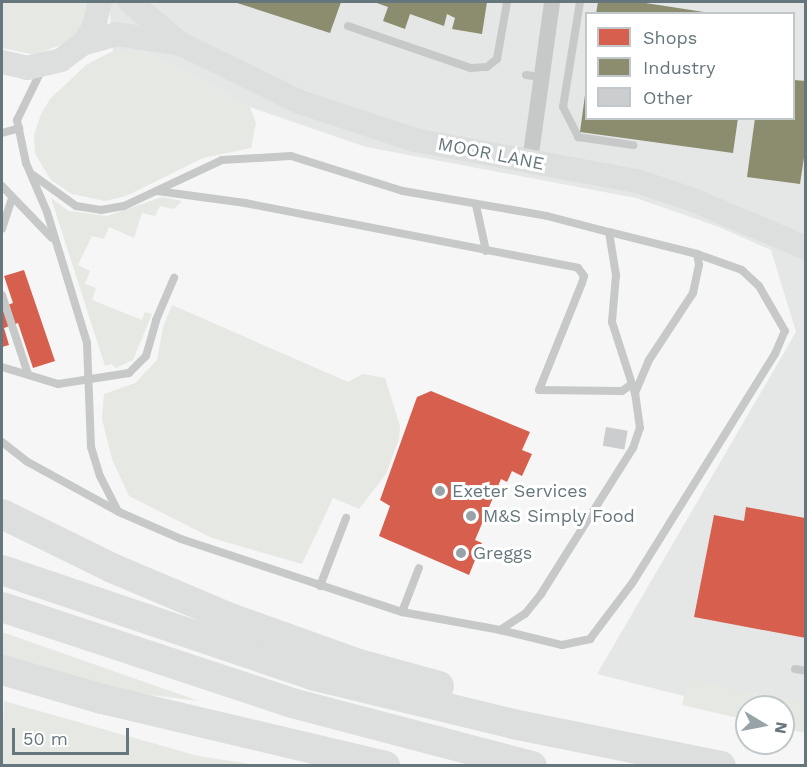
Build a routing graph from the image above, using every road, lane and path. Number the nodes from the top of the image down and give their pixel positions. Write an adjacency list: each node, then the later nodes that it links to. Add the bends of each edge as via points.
1 (100, 2): 7 (main road, via 93,27)
2 (130, 2): 8 (main road, MOOR LANE)
3 (507, 2): 6 (lane, via 496,59 486,67 471,68)
4 (552, 2): 14 (street, via 533,76)
5 (580, 2): 13 (lane, via 563,107 578,138)
6 (348, 26)
7 (82, 44): 8 (main road, MOOR LANE, via 116,34 139,34); 10 (main road, via 62,60)
8 (181, 44): 14 (main road, MOOR LANE, via 289,97 378,130)
9 (2, 62): 10 (main road, via 27,68)
10 (44, 66): 11 (lane, via 18,112)
11 (19, 128): 12 (lane); 15 (lane)
12 (2, 133)
13 (633, 145)
14 (530, 161): 25 (main road, MOOR LANE, via 637,181)
15 (33, 176): 18 (lane, via 68,203 92,210 124,206); 24 (lane, via 47,212)
16 (2, 186): 19 (lane)
17 (2, 191): 20 (lane)
18 (157, 191): 21 (lane, via 201,168 236,156 291,156 403,191); 26 (lane, via 244,203)
19 (12, 199): 22 (lane); 24 (lane)
20 (2, 200)
21 (476, 205): 23 (lane, via 547,216); 26 (lane)
22 (2, 229)
23 (609, 232): 27 (lane); 33 (lane, via 616,275 612,322)
24 (52, 239): 32 (lane, via 87,343)
25 (806, 248)
26 (486, 251): 33 (lane, via 578,268 584,276 539,390)
27 (697, 254): 33 (lane, via 699,265 693,292 648,360); 43 (lane, via 742,270 759,286 785,332 775,354 633,582 590,639 562,645)
28 (174, 278): 32 (lane, via 156,320 153,341 140,365 129,373)
29 (2, 295): 31 (lane)
30 (2, 367): 31 (lane)
31 (28, 374): 32 (lane, via 58,384)
32 (86, 379): 35 (lane, via 91,447)
33 (634, 389): 43 (lane, via 640,429 633,448 541,594 525,614)
34 (2, 442): 35 (lane, via 26,461)
35 (118, 512): 40 (lane, via 181,539)
36 (2, 514): 47 (highway, via 112,568 233,619 359,664 562,721)
37 (346, 518): 40 (lane)
38 (419, 568): 42 (lane)
39 (2, 570): 47 (highway, via 315,676)
40 (320, 586): 42 (lane)
41 (2, 607): 49 (highway, via 292,704)
42 (402, 612): 43 (lane)
43 (500, 630)
44 (795, 669): 46 (lane)
45 (2, 670): 48 (highway, via 102,699)
46 (806, 671)
47 (617, 746): 50 (highway)
48 (385, 765)
49 (532, 765)
50 (721, 765)

